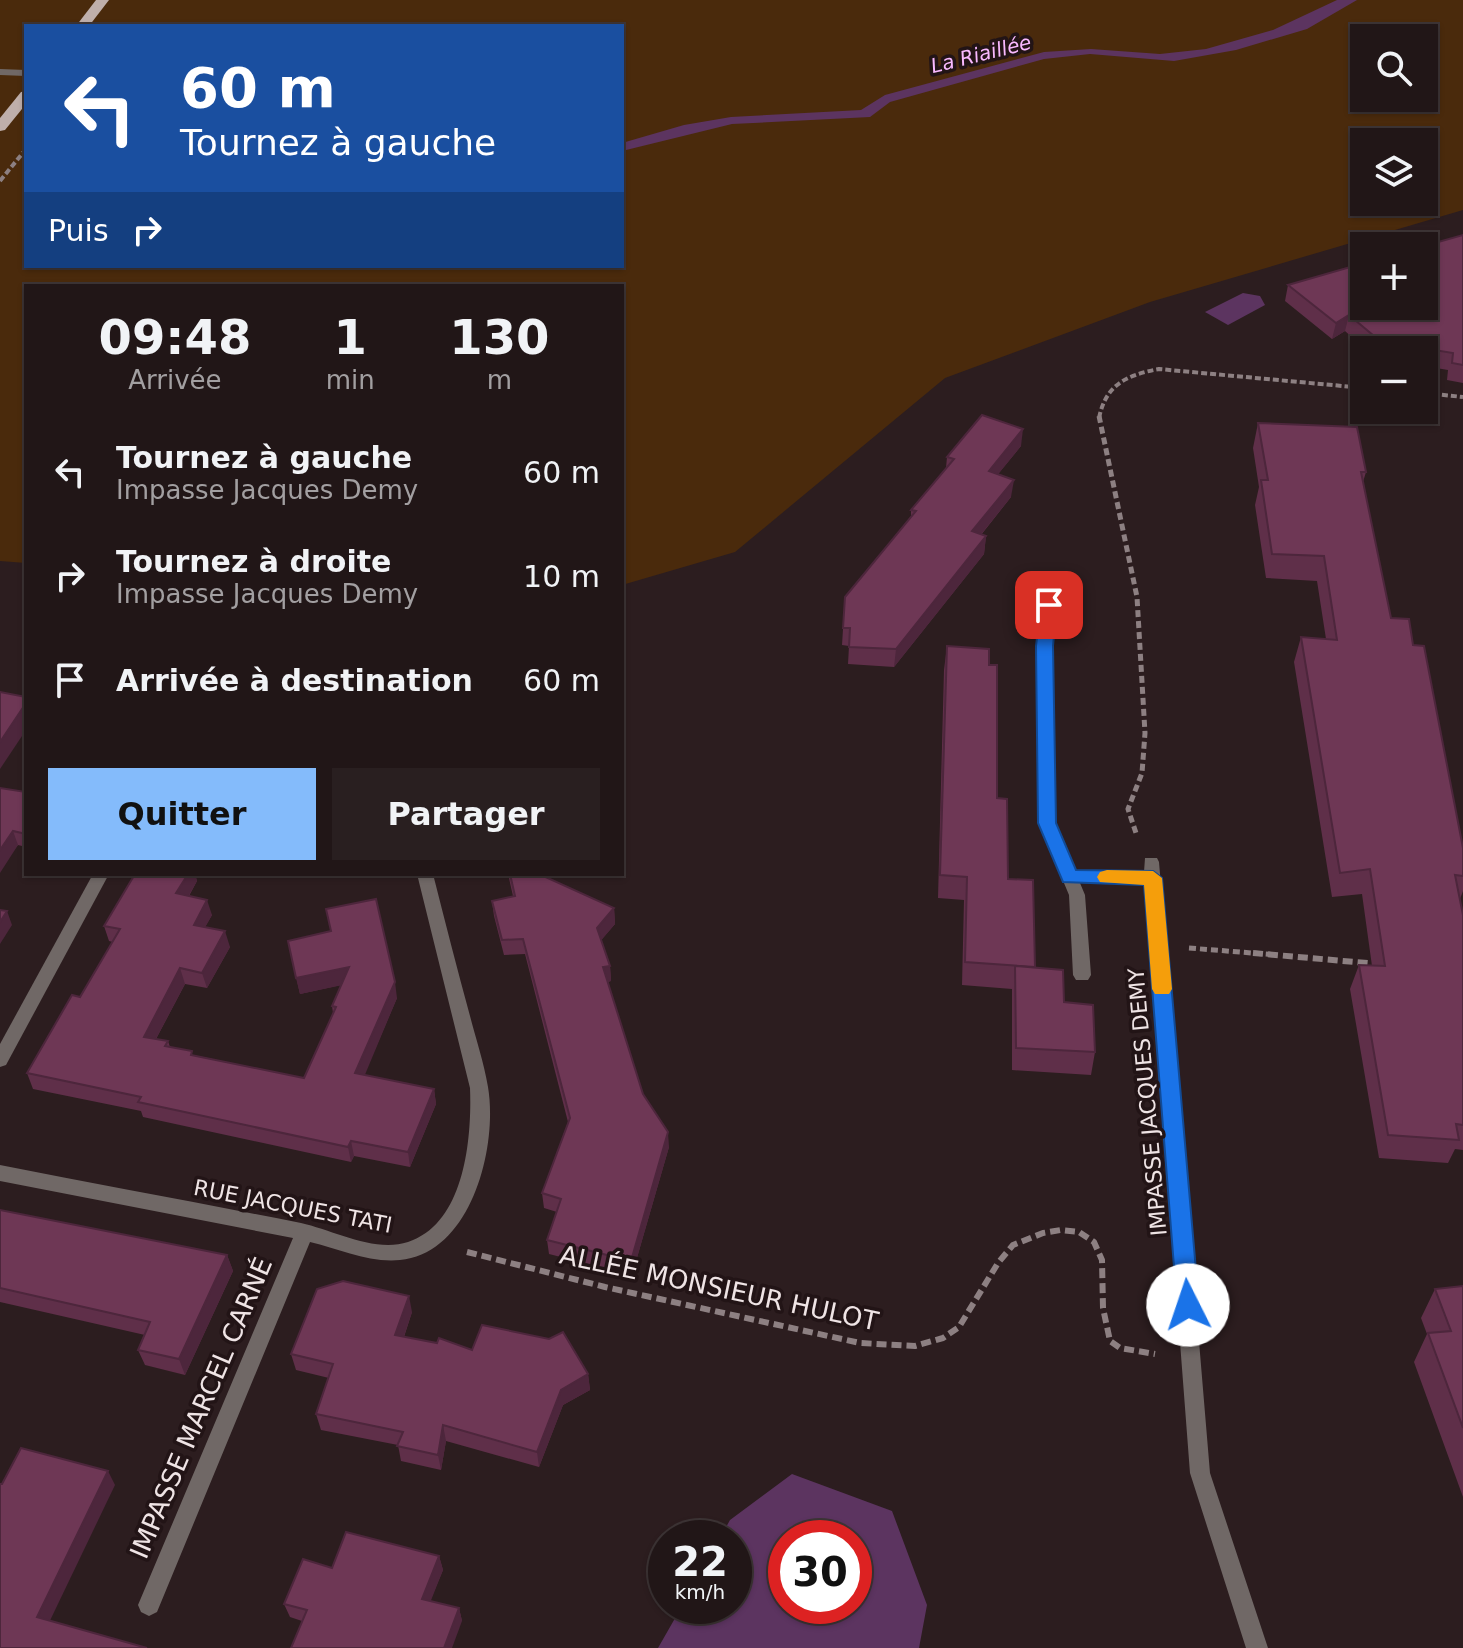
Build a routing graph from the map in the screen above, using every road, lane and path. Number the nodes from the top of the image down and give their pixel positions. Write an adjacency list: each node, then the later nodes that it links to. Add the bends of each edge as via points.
1 (103, 0): 2 (main road)
2 (84, 24)
3 (0, 72): 4 (street)
4 (24, 73)
5 (24, 97): 6 (main road)
6 (0, 127)
7 (24, 151): 8 (path)
8 (0, 181)
9 (1350, 387): 13 (path, via 1167,368 1119,384 1104,399 1099,417 1140,628 1145,755 1126,815)
10 (1438, 394): 11 (path)
11 (1463, 397)
12 (1049, 605): 16 (street, via 1044,646 1047,823)
13 (1152, 870): 16 (street); 17 (street, IMPASSE JACQUES DEMY)
14 (100, 876): 20 (street)
15 (426, 876): 23 (street, RUE JACQUES TATI, via 482,1116 478,1157 460,1203)
16 (1070, 877): 19 (street, via 1077,895)
17 (1159, 946): 18 (path); 24 (street, IMPASSE JACQUES DEMY)
18 (1387, 964)
19 (1082, 975)
20 (0, 1060)
21 (0, 1173): 22 (street, RUE JACQUES TATI)
22 (305, 1232): 23 (street, RUE JACQUES TATI, via 385,1251 408,1251); 25 (street, IMPASSE MARCEL CARNÉ)
23 (439, 1233): 24 (path, ALLÉE MONSIEUR HULOT, via 469,1253 605,1287 860,1343 915,1346 959,1327 1013,1245 1043,1233 1079,1232 1094,1242 1102,1260 1110,1341 1120,1348)
24 (1192, 1359): 26 (street, IMPASSE JACQUES DEMY, via 1200,1473)
25 (149, 1605)
26 (1257, 1648)

